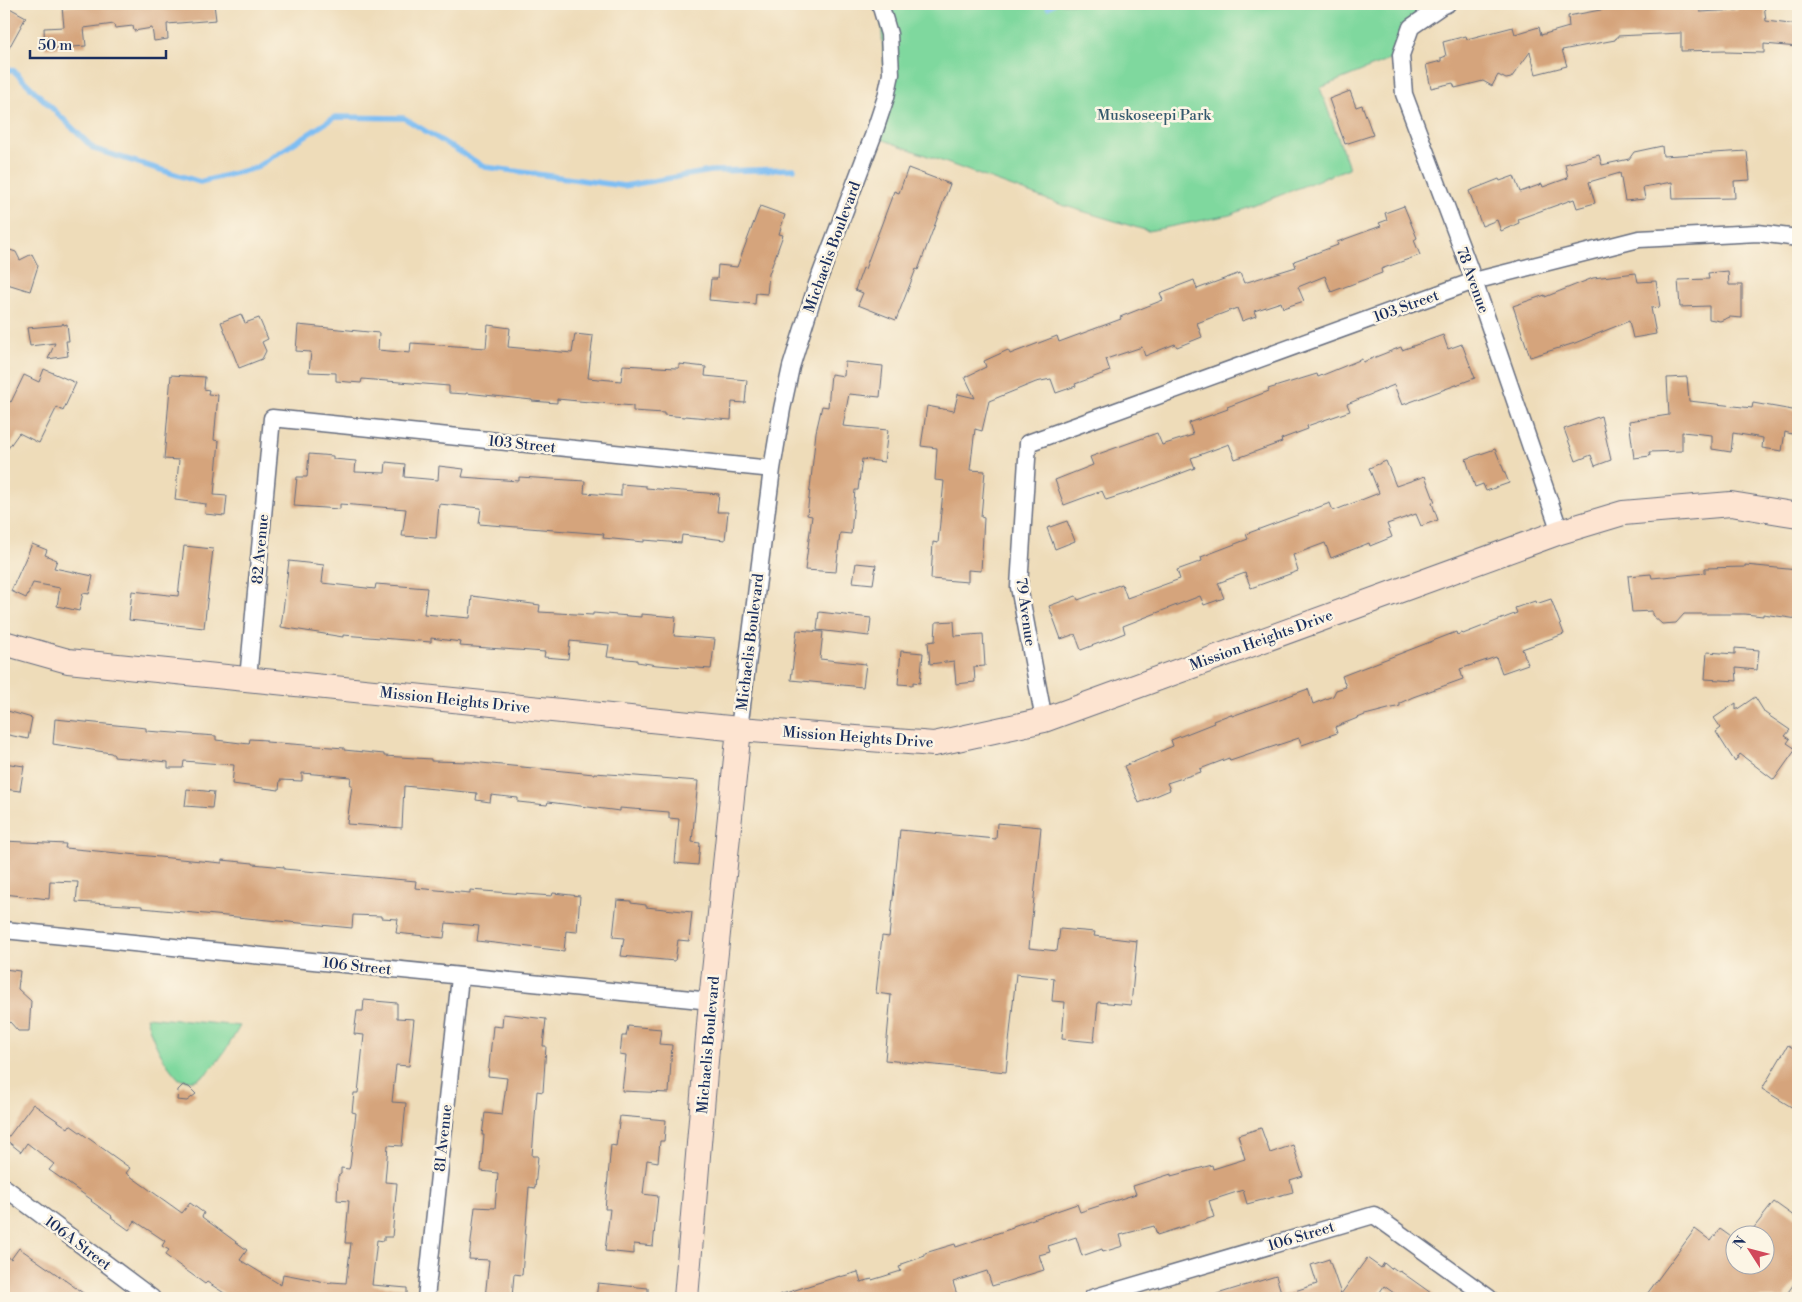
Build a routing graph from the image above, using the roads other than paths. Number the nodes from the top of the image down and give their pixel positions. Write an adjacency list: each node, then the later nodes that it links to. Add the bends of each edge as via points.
1 (880, 4): 7 (street, Michaelis Boulevard, via 889,34 890,81 802,331 782,408)
2 (1447, 4): 4 (street, 78 Avenue, via 1411,27 1401,55 1404,94)
3 (1798, 238): 4 (street, 103 Street, via 1758,233 1639,239)
4 (1474, 281): 6 (street, 103 Street); 9 (street, 78 Avenue)
5 (272, 418): 7 (street, 103 Street); 11 (street, 82 Avenue)
6 (1028, 443): 12 (street, 79 Avenue, via 1019,587)
7 (772, 469): 13 (street, Michaelis Boulevard)
8 (1798, 515): 9 (street, Mission Heights Drive, via 1731,504 1623,512)
9 (1560, 532): 12 (street, Mission Heights Drive)
10 (4, 644): 11 (street, Mission Heights Drive, via 68,661)
11 (248, 679): 13 (street, Mission Heights Drive)
12 (1044, 720): 13 (street, Mission Heights Drive, via 934,744)
13 (739, 729): 16 (street, Michaelis Boulevard)
14 (4, 930): 15 (street, 106 Street)
15 (460, 977): 16 (street, 106 Street); 19 (street, 81 Avenue)
16 (711, 1001): 20 (street, Michaelis Boulevard)
17 (4, 1187): 18 (street, 106A Street)
18 (152, 1298)
19 (426, 1298)
20 (686, 1298)
21 (1092, 1298): 22 (street, 106 Street, via 1374,1214)
22 (1489, 1298)

